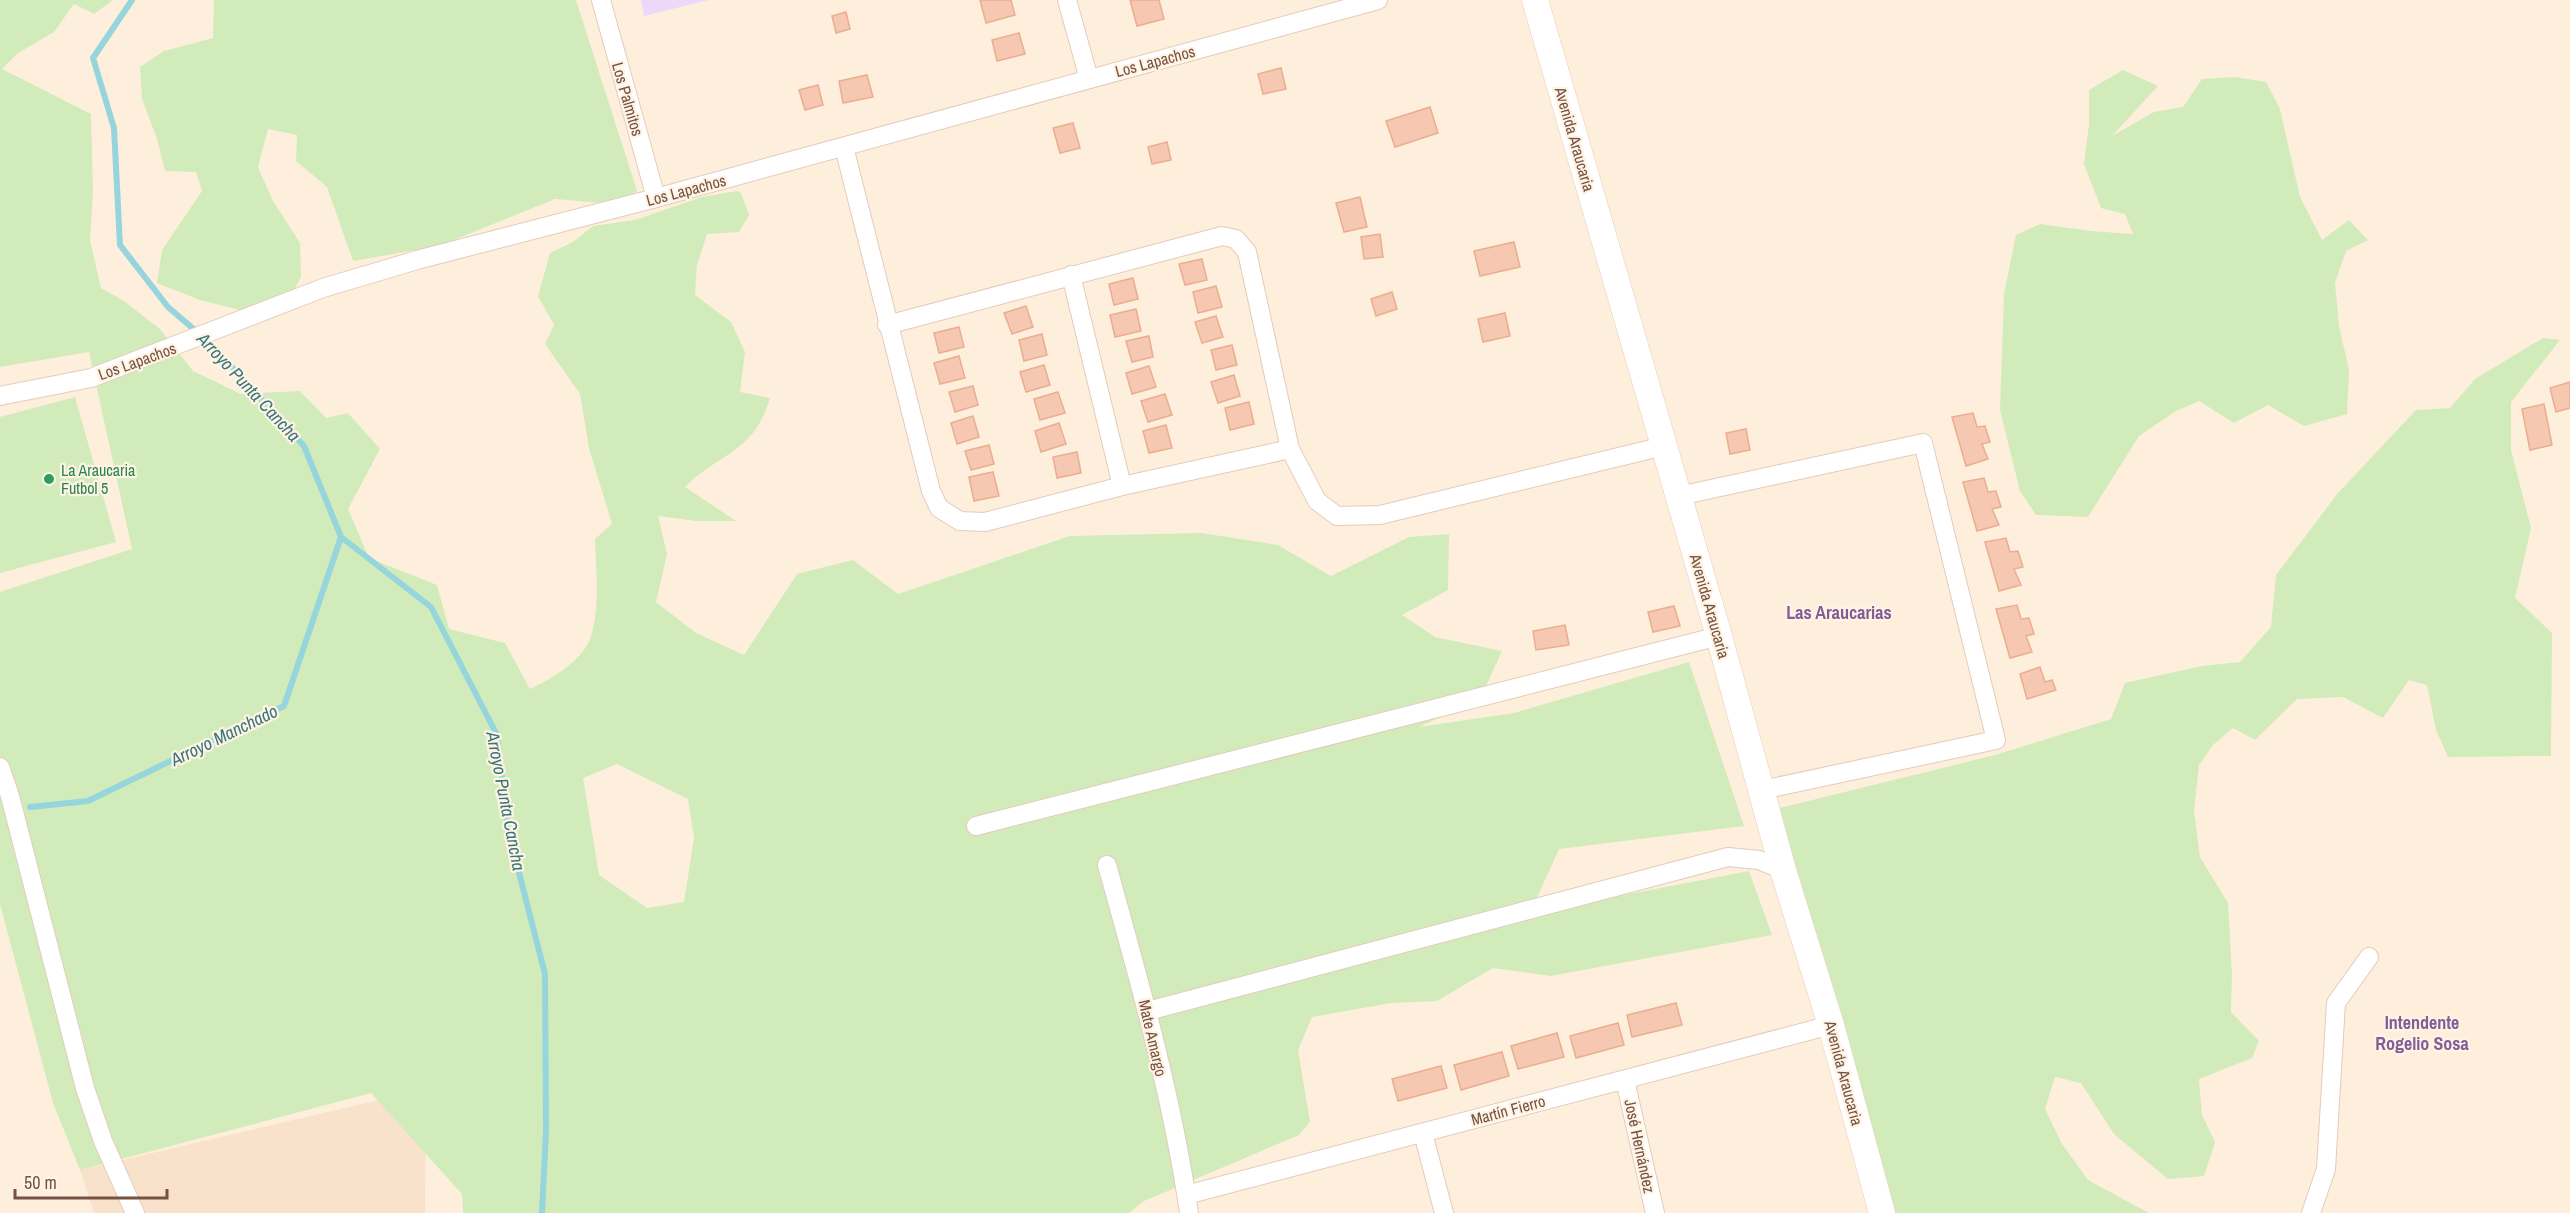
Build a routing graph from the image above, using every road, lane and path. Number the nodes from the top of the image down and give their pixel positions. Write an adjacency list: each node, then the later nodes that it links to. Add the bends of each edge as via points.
1 (601, 0): 7 (street, Los Palmitos)
2 (1067, 0): 5 (street)
3 (1378, 0): 5 (street, Los Lapachos)
4 (1535, 0): 11 (main road, Avenida Araucaria)
5 (1089, 79): 6 (street, Los Lapachos)
6 (844, 147): 7 (street, Los Lapachos); 9 (street)
7 (656, 198): 10 (street, Los Lapachos, via 323,288 91,378)
8 (1071, 275): 9 (street); 12 (street, via 1222,236 1236,239 1247,252); 13 (street)
9 (887, 325): 13 (street, via 931,491 939,508 960,521 985,522)
10 (0, 396)
11 (1664, 446): 12 (street, via 1380,515 1337,516 1317,501); 14 (main road, Avenida Araucaria)
12 (1290, 448): 13 (street)
13 (1122, 486)
14 (1678, 496): 15 (main road, Avenida Araucaria); 17 (street, via 1923,443 1996,740)
15 (1719, 636): 17 (main road, Avenida Araucaria); 18 (street)
16 (0, 767): 27 (street, via 85,1088)
17 (1762, 790): 20 (main road, Avenida Araucaria)
18 (976, 826)
19 (1107, 865): 22 (street, Mate Amargo)
20 (1783, 870): 22 (street, via 1759,860 1728,857); 23 (main road, Avenida Araucaria)
21 (2369, 957): 31 (street, via 2336,1003 2326,1169)
22 (1148, 1011): 26 (street, Mate Amargo)
23 (1831, 1025): 24 (street, Martín Fierro); 30 (main road, Avenida Araucaria)
24 (1625, 1080): 25 (street, Martín Fierro); 29 (street, José Hernández)
25 (1423, 1133): 26 (street, Martín Fierro); 28 (street)
26 (1188, 1204)
27 (135, 1213)
28 (1444, 1213)
29 (1655, 1213)
30 (1882, 1213)
31 (2311, 1213)

